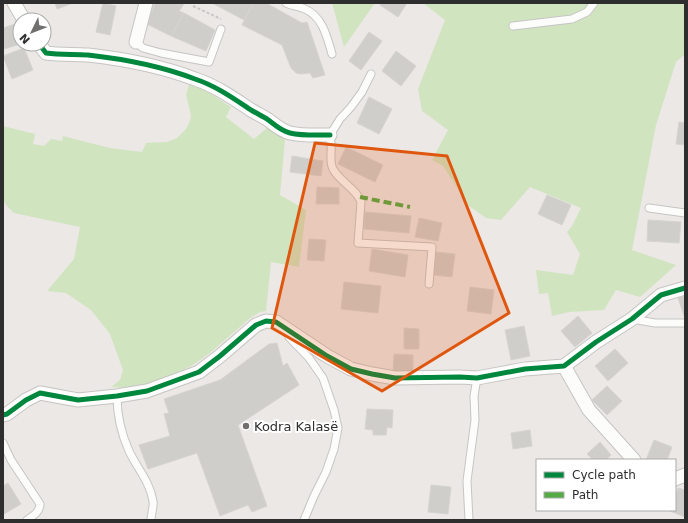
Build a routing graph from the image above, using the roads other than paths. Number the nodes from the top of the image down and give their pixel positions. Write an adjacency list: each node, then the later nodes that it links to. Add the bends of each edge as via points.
1 (14, 3): 5 (street)
2 (146, 3): 8 (street)
3 (286, 3): 10 (lane, via 306,9 317,17 323,26)
4 (594, 3): 6 (lane, via 587,12 572,19)
5 (19, 12)
6 (513, 26)
7 (222, 29): 8 (lane, via 209,62 161,53 143,48)
8 (136, 42)
9 (46, 52): 12 (street, via 95,56 149,65 218,89 289,133)
10 (332, 54)
11 (371, 74): 12 (lane, via 362,92)
12 (330, 135): 15 (lane, via 332,168 360,196 358,243 432,247)
13 (649, 208): 14 (lane)
14 (685, 213)
15 (429, 284)
16 (685, 288): 17 (street, via 660,295)
17 (632, 319): 19 (lane, via 655,323); 20 (street)
18 (276, 322): 21 (street, via 351,369 395,378); 22 (street, via 266,321 256,325 199,372 147,391); 28 (lane, via 309,358 323,378 338,428 326,472)
19 (685, 323)
20 (564, 366): 21 (street); 25 (street, via 589,410)
21 (477, 378): 29 (lane, via 474,396 475,420 467,481)
22 (117, 396): 23 (street, via 78,400 40,393); 27 (lane, via 123,437 146,481 153,502)
23 (3, 415)
24 (3, 443): 26 (lane, via 40,504 37,512)
25 (633, 459)
26 (27, 520)
27 (151, 520)
28 (304, 520)
29 (469, 520)

